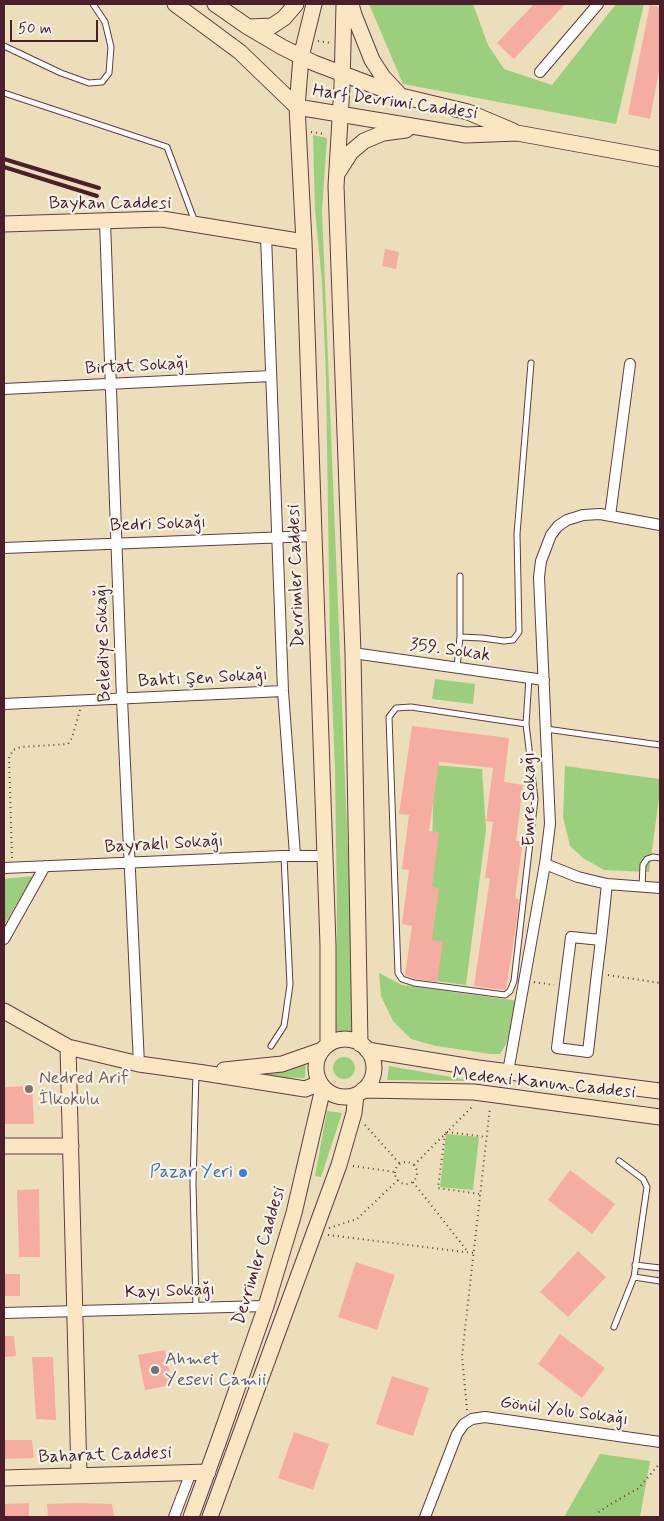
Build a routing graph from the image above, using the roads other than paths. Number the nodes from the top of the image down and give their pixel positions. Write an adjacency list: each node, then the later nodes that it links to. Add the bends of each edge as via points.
1 (93, 4): 10 (lane, via 105,22 111,47 109,73 102,82 89,83 61,73)
2 (175, 4): 16 (main road, via 240,52)
3 (216, 4): 9 (main road, Harf Devrimi Caddesi)
4 (296, 4): 9 (main road, via 272,26)
5 (314, 4): 11 (main road, Devrimler Caddesi)
6 (344, 4): 13 (main road)
7 (351, 4): 15 (main road, via 372,60)
8 (598, 4): 12 (street)
9 (248, 27): 11 (main road, Harf Devrimi Caddesi)
10 (4, 46)
11 (301, 56): 13 (main road, Harf Devrimi Caddesi); 16 (main road, Devrimler Caddesi)
12 (540, 72)
13 (342, 73): 15 (main road, Harf Devrimi Caddesi); 17 (main road)
14 (4, 93): 24 (lane, via 167,147)
15 (401, 96): 19 (main road, Harf Devrimi Caddesi, via 468,112)
16 (298, 107): 17 (main road, Harf Devrimi Caddesi); 26 (main road, Devrimler Caddesi)
17 (340, 114): 18 (main road, Harf Devrimi Caddesi); 21 (main road)
18 (422, 128): 19 (main road, Harf Devrimi Caddesi, via 466,135); 21 (main road, via 383,132 364,141 351,152)
19 (517, 133): 20 (main road, Harf Devrimi Caddesi)
20 (660, 159)
21 (336, 175): 40 (main road)
22 (105, 221): 23 (main road, Baykan Caddesi); 24 (main road, Baykan Caddesi, via 162,220); 30 (street, Belediye Sokağı)
23 (4, 224)
24 (196, 225): 25 (main road, Baykan Caddesi)
25 (266, 236): 26 (main road, Baykan Caddesi); 29 (street)
26 (304, 242): 34 (main road, Devrimler Caddesi)
27 (531, 363): 39 (lane, via 517,534 519,632 513,640 504,641)
28 (630, 364): 32 (street)
29 (272, 376): 30 (street, Birtat Sokağı); 35 (street)
30 (111, 384): 31 (street, Birtat Sokağı); 36 (street, Belediye Sokağı)
31 (4, 389)
32 (610, 516): 33 (street); 43 (street, Emre Sokağı, via 583,515 567,520 558,526 545,547 539,577)
33 (660, 525)
34 (314, 536): 35 (street, Bedri Sokağı); 52 (main road, Devrimler Caddesi)
35 (278, 537): 36 (street, Bedri Sokağı); 44 (street)
36 (116, 543): 37 (street, Bedri Sokağı); 45 (street, Belediye Sokağı)
37 (4, 548)
38 (460, 576): 39 (lane)
39 (460, 637): 41 (lane)
40 (352, 654): 41 (street, 359. Sokak); 67 (main road)
41 (457, 668): 42 (street, 359. Sokak)
42 (529, 678): 43 (street, 359. Sokak); 47 (lane)
43 (544, 680): 48 (street, Emre Sokağı)
44 (283, 691): 45 (street, Bahtı Şen Sokağı); 50 (street)
45 (122, 699): 46 (street, Bahtı Şen Sokağı); 54 (street, Belediye Sokağı)
46 (4, 704)
47 (526, 724): 47 (lane, via 411,707 396,708 389,717 398,973 402,979 505,996 510,991 535,799)
48 (546, 728): 49 (lane); 55 (street, Emre Sokağı, via 550,824)
49 (660, 745)
50 (295, 855): 51 (street, Bayraklı Sokağı); 52 (street, Bayraklı Sokağı)
51 (284, 856): 54 (street, Bayraklı Sokağı); 64 (lane, via 290,985 284,1026)
52 (326, 856): 66 (main road, Devrimler Caddesi)
53 (660, 858): 59 (lane, via 653,857 643,865)
54 (129, 863): 56 (street, Bayraklı Sokağı); 68 (street, Belediye Sokağı)
55 (545, 864): 58 (street); 70 (street, Emre Sokağı)
56 (46, 866): 57 (street, Bayraklı Sokağı); 61 (street)
57 (8, 868)
58 (607, 884): 59 (street); 62 (street)
59 (642, 887): 60 (street)
60 (660, 888)
61 (4, 939)
62 (600, 940): 62 (street, via 571,936 557,1048 588,1052)
63 (4, 1011): 65 (main road)
64 (271, 1046)
65 (68, 1047): 68 (main road); 76 (main road)
66 (325, 1047): 67 (main road, via 344,1039); 69 (main road, via 282,1064); 71 (main road, via 316,1065)
67 (364, 1047): 70 (main road, Medeni Kanun Caddesi); 73 (main road, via 374,1066 370,1084)
68 (139, 1064): 69 (main road)
69 (200, 1072): 71 (main road, via 305,1089); 83 (lane, via 193,1183)
70 (508, 1072): 72 (main road, Medeni Kanun Caddesi)
71 (322, 1085): 73 (main road, via 338,1096); 82 (main road, Devrimler Caddesi, via 294,1213)
72 (660, 1091)
73 (360, 1093): 74 (main road, Medeni Kanun Caddesi, via 488,1094); 94 (main road, via 339,1165)
74 (660, 1117)
75 (4, 1146): 76 (main road)
76 (71, 1146): 84 (main road)
77 (619, 1161): 78 (lane, via 643,1179 647,1187)
78 (635, 1264): 79 (lane); 80 (lane)
79 (660, 1268)
80 (634, 1277): 81 (lane); 86 (lane)
81 (660, 1281)
82 (266, 1306): 83 (street, Kayı Sokağı); 89 (main road, Devrimler Caddesi)
83 (196, 1307): 84 (street, Kayı Sokağı)
84 (75, 1312): 85 (street, Kayı Sokağı); 90 (main road)
85 (4, 1313)
86 (614, 1327)
87 (660, 1442): 95 (street, Gönül Yolu Sokağı, via 476,1418 466,1423 454,1441)
88 (191, 1472): 89 (main road, Baharat Caddesi); 90 (main road, Baharat Caddesi); 92 (street)
89 (208, 1472): 93 (main road, Devrimler Caddesi)
90 (79, 1476): 91 (main road, Baharat Caddesi)
91 (4, 1478)
92 (174, 1517)
93 (191, 1517)
94 (210, 1517)
95 (425, 1517)

